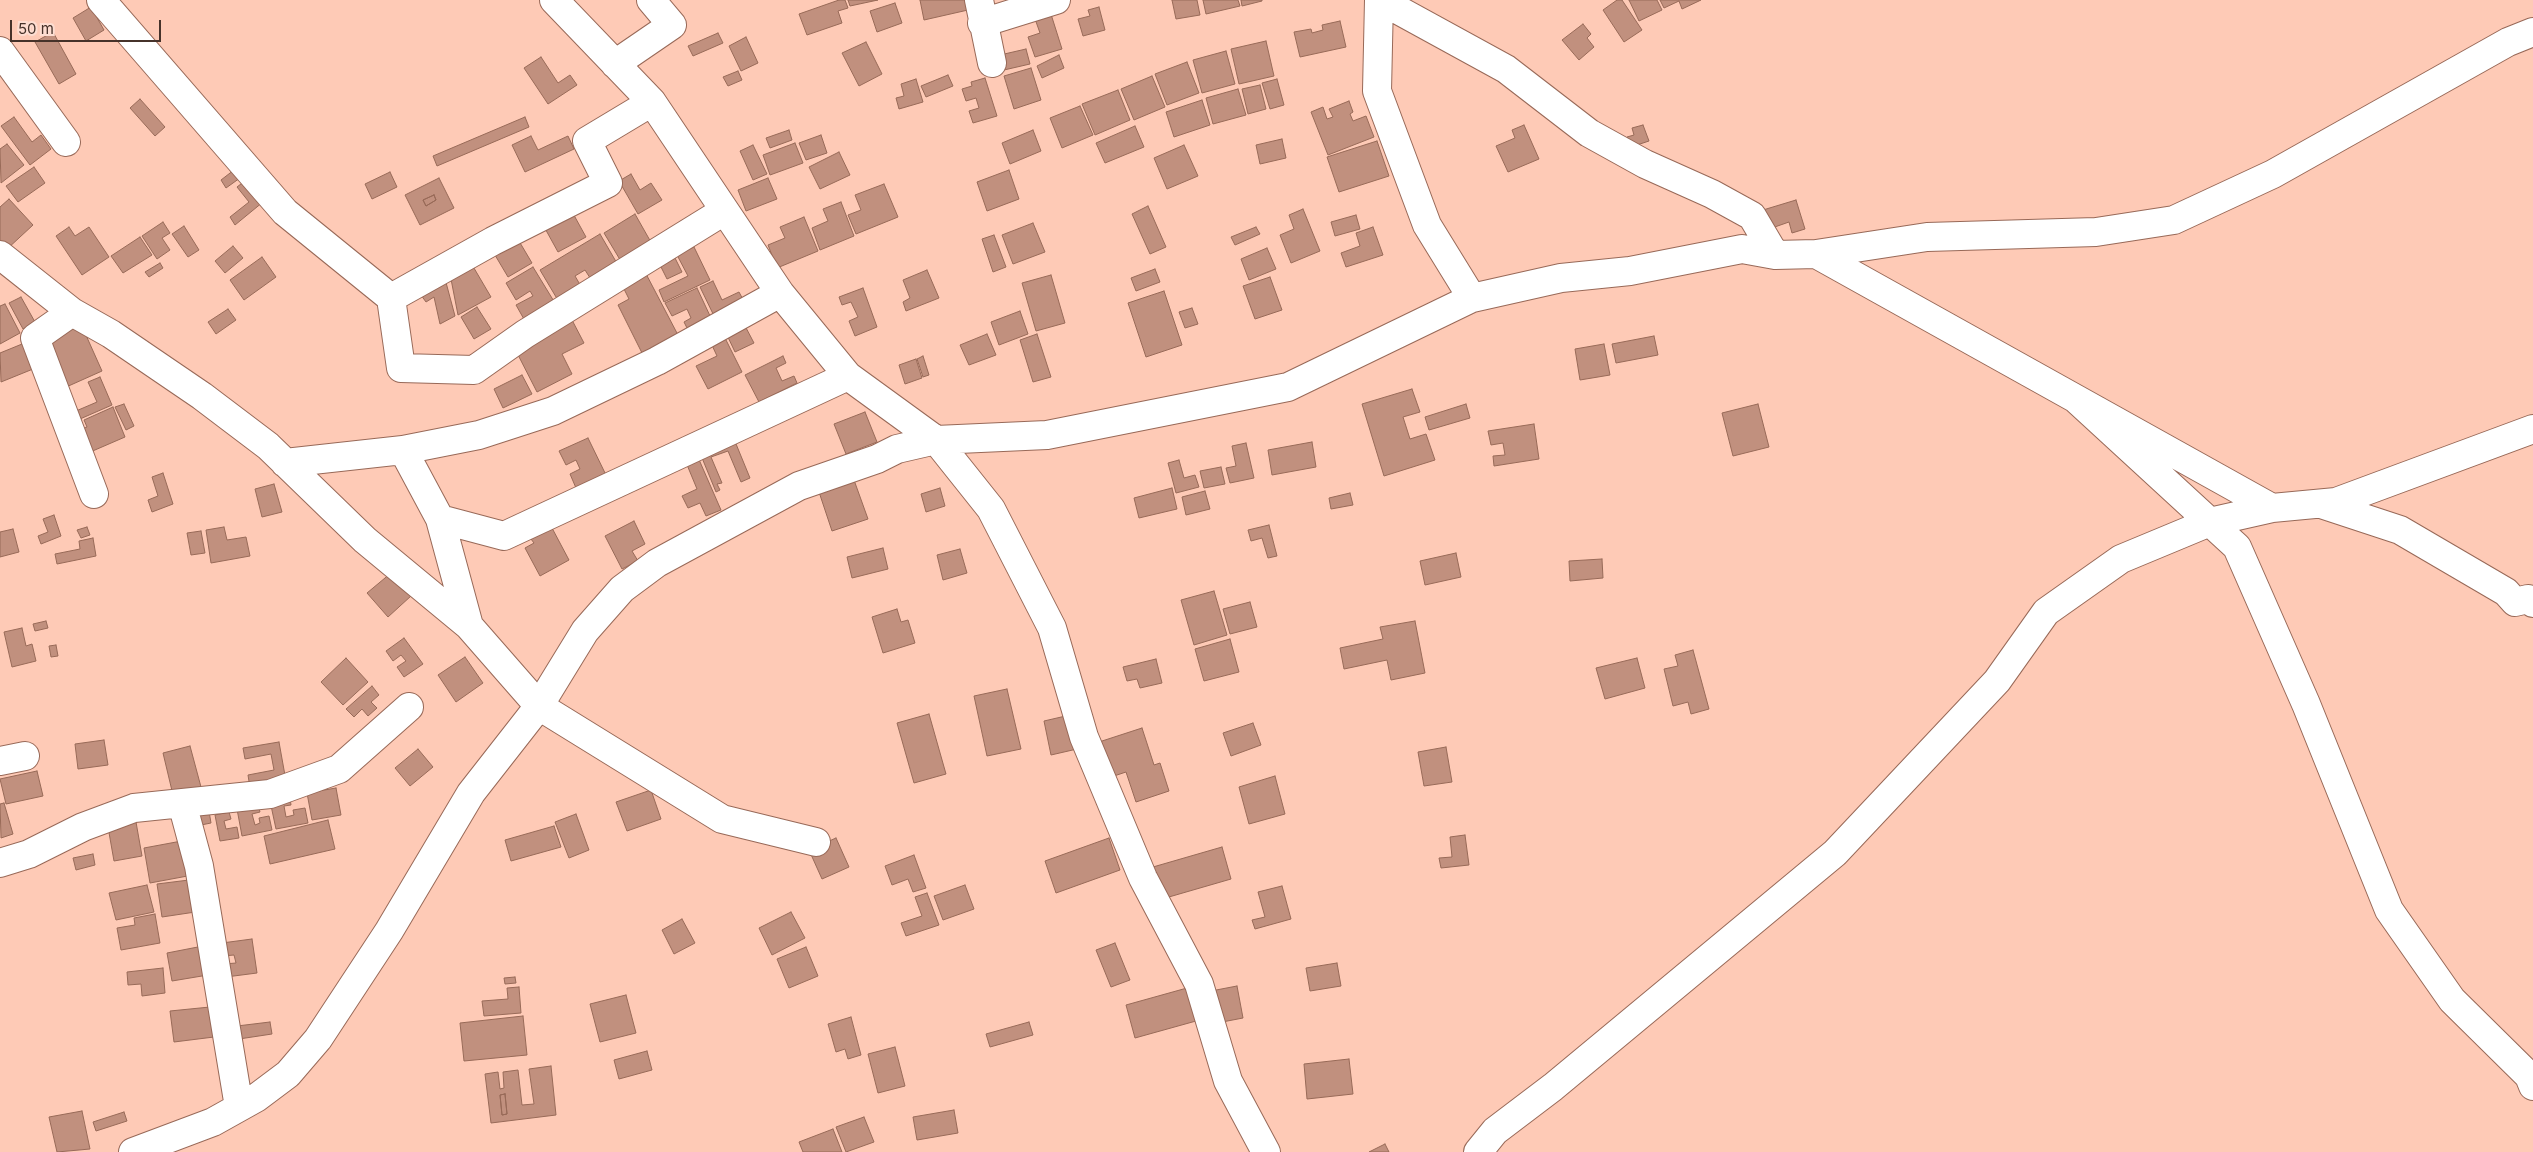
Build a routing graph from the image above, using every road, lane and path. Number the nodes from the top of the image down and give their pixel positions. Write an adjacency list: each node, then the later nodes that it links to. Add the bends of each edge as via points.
1 (101, 0): 18 (street, via 285,212)
2 (554, 0): 10 (street)
3 (651, 0): 10 (street, via 672,25)
4 (1056, 0): 6 (street)
5 (1380, 0): 16 (street, via 1506,69 1590,133 1645,164 1752,216); 19 (street, via 1377,91 1427,225)
6 (980, 11): 9 (street)
7 (2533, 32): 14 (street, via 2508,42 2273,174 2174,220 2096,232 1927,237)
8 (0, 51): 12 (street)
9 (992, 62)
10 (615, 64): 11 (street)
11 (652, 102): 13 (street); 18 (street, via 587,140 608,183 493,241)
12 (66, 142)
13 (724, 211): 17 (street); 18 (street, via 474,370 400,368)
14 (1816, 254): 16 (street); 22 (street)
15 (0, 255): 20 (street)
16 (1775, 255): 19 (street, via 1742,249 1630,271 1561,278)
17 (780, 293): 21 (street); 25 (street, via 657,361 554,411 479,435)
18 (391, 298)
19 (1472, 298): 24 (street, via 1288,387 1047,435)
20 (72, 312): 26 (street, via 111,334 202,396 268,446); 27 (street, via 35,338)
21 (848, 376): 24 (street); 30 (street, via 504,536)
22 (2077, 400): 29 (street); 31 (street)
23 (2533, 429): 28 (street, via 2336,502)
24 (936, 440): 34 (street, via 897,449 878,459 799,486 657,563 622,589 585,631); 42 (street, via 991,508 1052,628 1084,737 1143,878 1199,984 1228,1081)
25 (403, 450): 26 (street); 30 (street)
26 (285, 463): 33 (street, via 365,540)
27 (94, 494)
28 (2320, 504): 29 (street); 32 (street, via 2400,530 2506,592 2515,602 2528,599)
29 (2272, 508): 31 (street)
30 (440, 520): 33 (street)
31 (2210, 522): 39 (street, via 2237,547 2306,704 2389,910 2452,1000 2529,1076); 43 (street, via 2121,559 2046,612 1996,681 1835,853 1553,1087 1495,1131)
32 (2533, 603)
33 (469, 626): 34 (street)
34 (539, 706): 37 (street, via 722,819); 40 (street, via 471,793 389,932 318,1039 288,1074)
35 (409, 707): 36 (street, via 339,769 270,794)
36 (182, 803): 38 (street, via 134,808 83,827 29,854); 40 (street, via 199,866)
37 (816, 842)
38 (0, 863)
39 (2533, 1086)
40 (238, 1107): 41 (street, via 213,1122)
41 (133, 1152)
42 (1266, 1152)
43 (1478, 1152)

